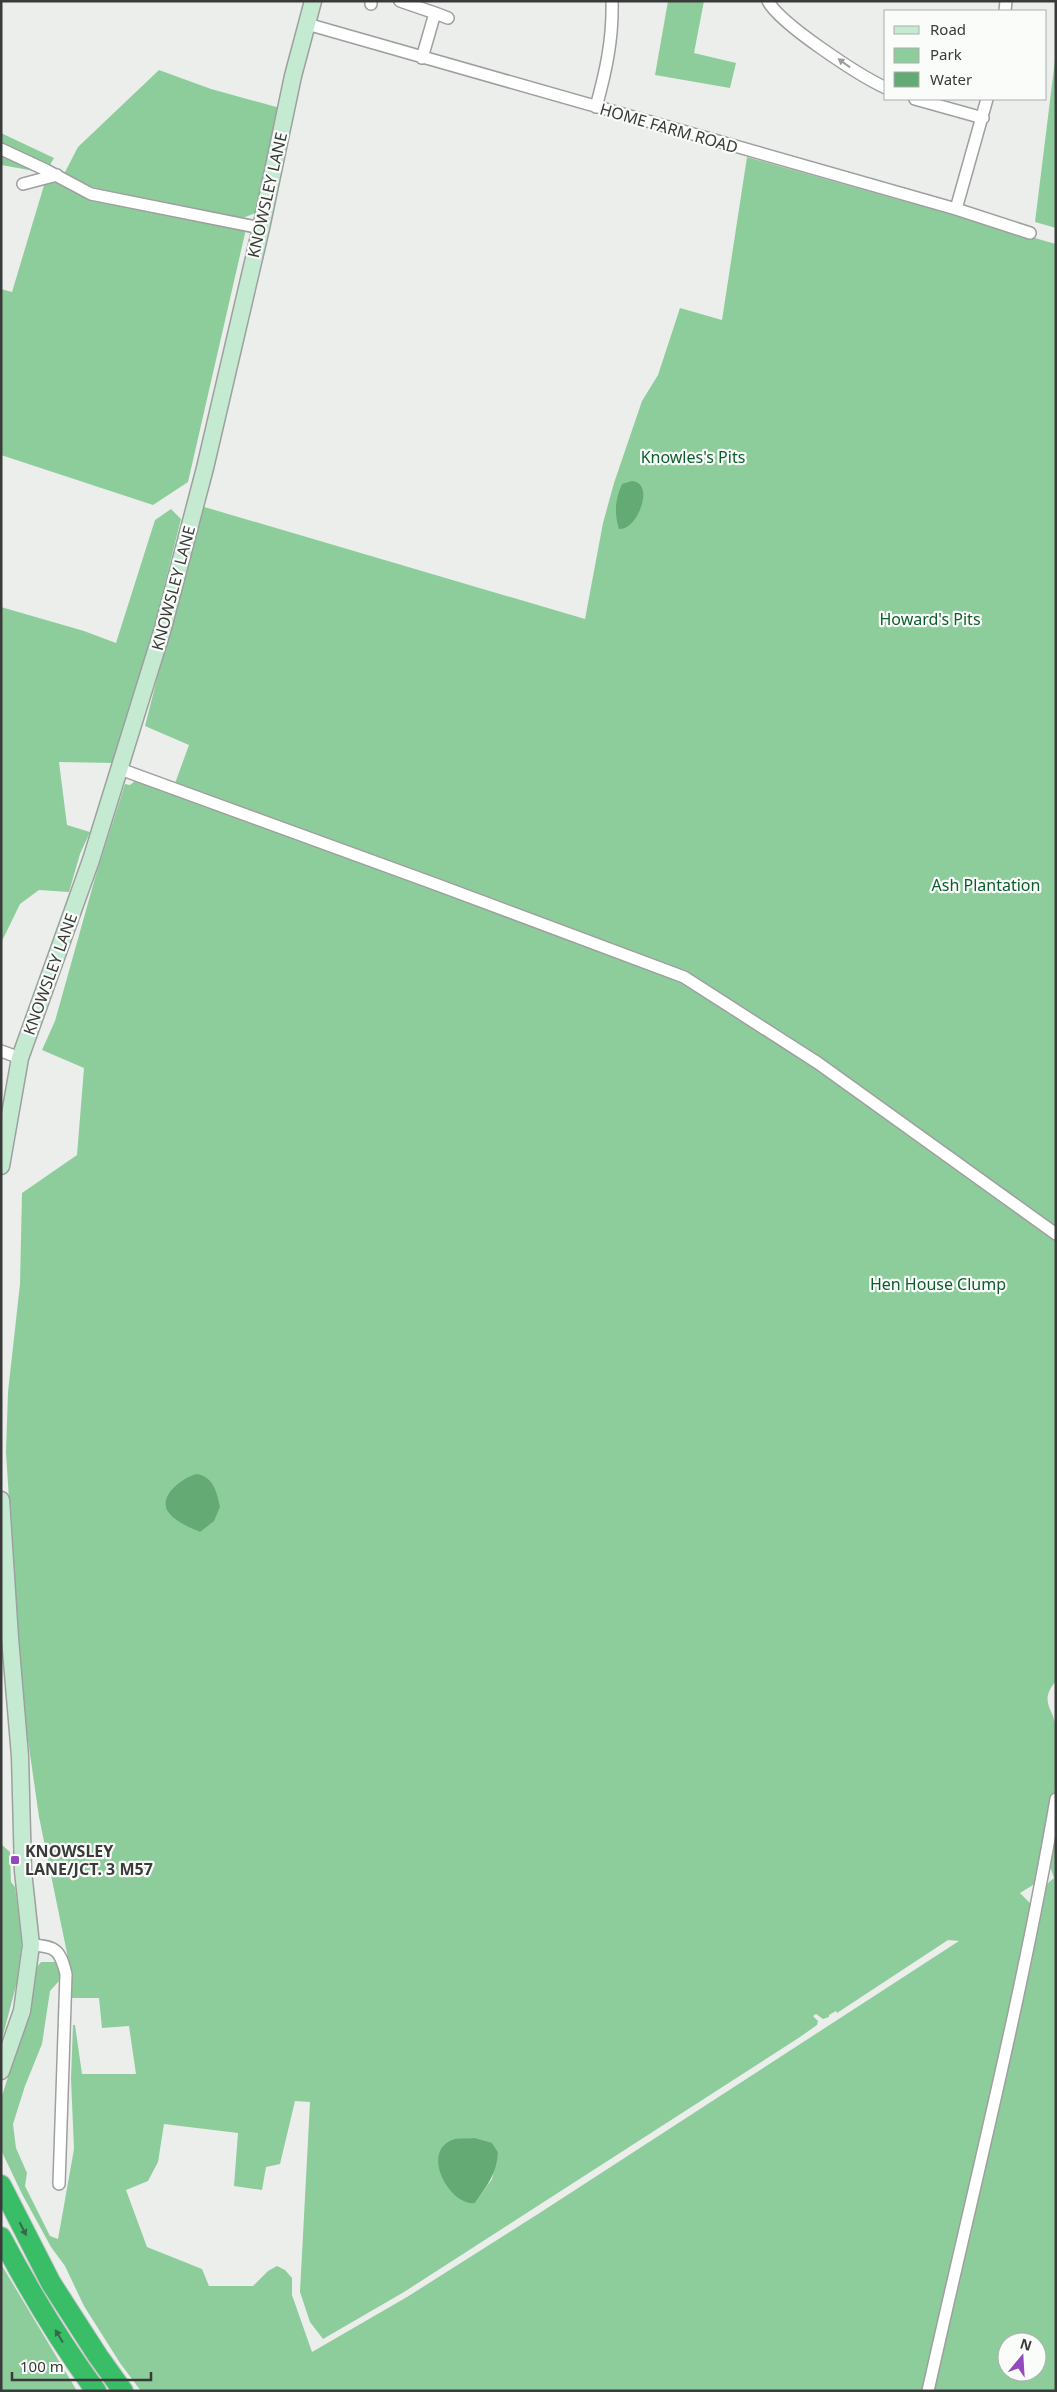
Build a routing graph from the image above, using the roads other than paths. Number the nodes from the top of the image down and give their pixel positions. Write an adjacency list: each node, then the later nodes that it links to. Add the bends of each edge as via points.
1 (313, 1): 7 (main road, KNOWSLEY LANE)
2 (400, 1): 5 (street)
3 (612, 1): 12 (street, via 612,38)
4 (768, 1): 9 (street, one-way to 4, via 785,20)
5 (435, 14): 6 (street); 8 (street)
6 (448, 18)
7 (307, 24): 8 (street, HOME FARM ROAD); 18 (main road, KNOWSLEY LANE)
8 (422, 58): 12 (street, HOME FARM ROAD)
9 (884, 87)
10 (919, 100): 13 (street)
11 (987, 100): 13 (street)
12 (596, 107): 17 (street, HOME FARM ROAD)
13 (983, 118): 17 (street)
14 (1, 149): 15 (street)
15 (57, 175): 16 (street); 18 (street, via 91,194)
16 (24, 184)
17 (956, 209): 19 (street, HOME FARM ROAD)
18 (261, 228): 20 (main road, KNOWSLEY LANE, via 205,468 163,628)
19 (1030, 232)
20 (120, 769): 22 (main road, KNOWSLEY LANE); 24 (street, via 684,977 818,1063)
21 (1, 1051): 22 (street)
22 (20, 1058): 23 (main road, KNOWSLEY LANE)
23 (1, 1166)
24 (1056, 1234)
25 (1, 1500): 27 (main road, via 20,1756 23,1871)
26 (1056, 1799): 34 (street, via 1020,1989)
27 (31, 1945): 28 (main road, via 22,2012); 29 (street, via 55,1949 61,1956 66,1974)
28 (1, 2070)
29 (59, 2184)
30 (1, 2186): 33 (highway, one-way to 33, via 51,2283)
31 (1, 2237): 32 (highway, one-way to 31, via 74,2362)
32 (96, 2391)
33 (123, 2391)
34 (928, 2391)

